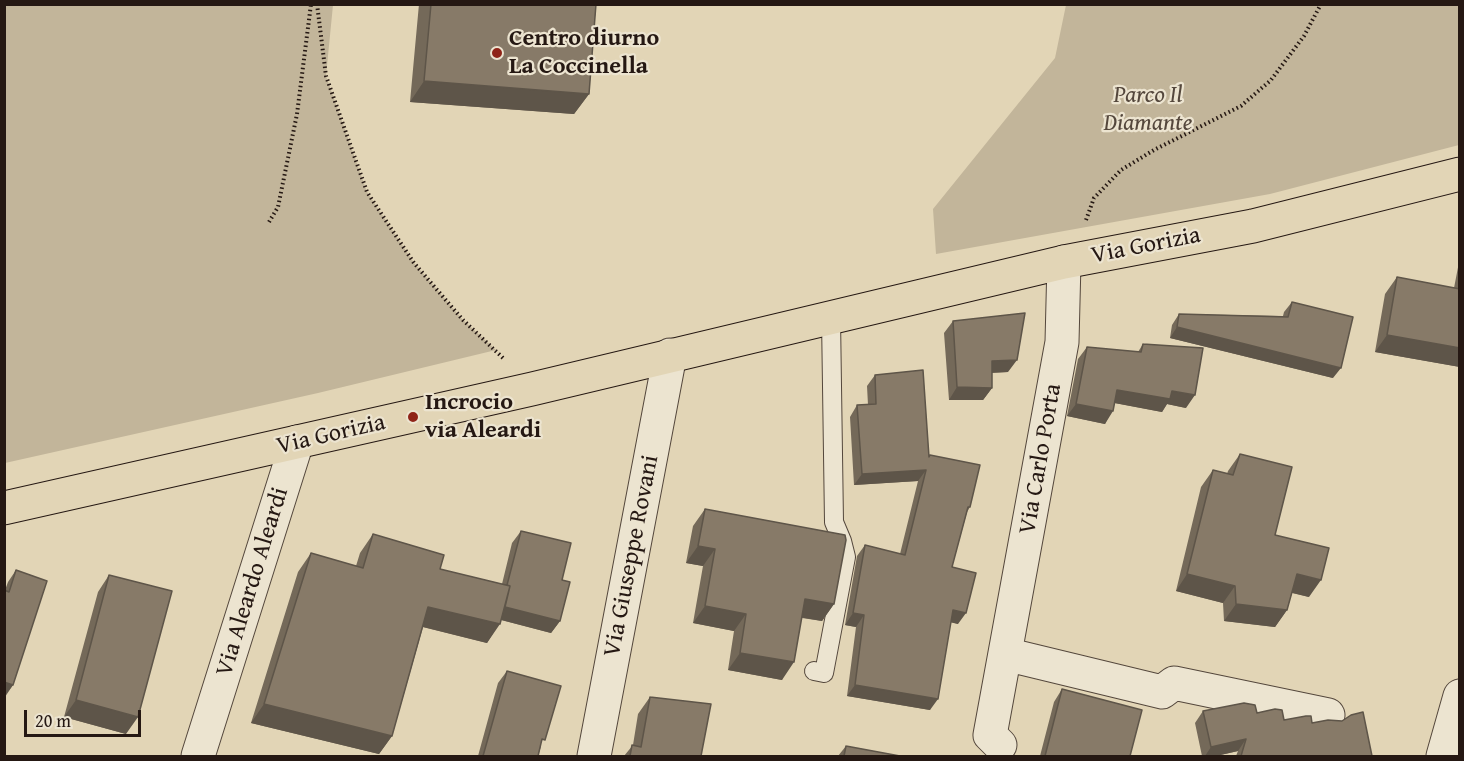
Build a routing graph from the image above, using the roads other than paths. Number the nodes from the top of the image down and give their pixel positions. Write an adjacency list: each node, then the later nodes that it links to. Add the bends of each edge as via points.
1 (1460, 174): 2 (main road, Via Gorizia, via 1253,226)
2 (1078, 259): 3 (main road, Via Gorizia); 7 (street, Via Carlo Porta)
3 (831, 318): 4 (main road, Via Gorizia); 8 (lane, via 834,522 846,557 824,673)
4 (670, 356): 5 (main road, Via Gorizia); 13 (street, Via Giuseppe Rovani)
5 (297, 442): 6 (main road, Via Gorizia); 12 (street, Via Aleardo Aleardi)
6 (4, 508)
7 (1005, 654): 10 (street, via 1162,692 1174,683); 11 (street, Via Carlo Porta, via 990,735)
8 (814, 671)
9 (1460, 696): 14 (street)
10 (1329, 715)
11 (1000, 745)
12 (198, 756)
13 (594, 756)
14 (1443, 756)

